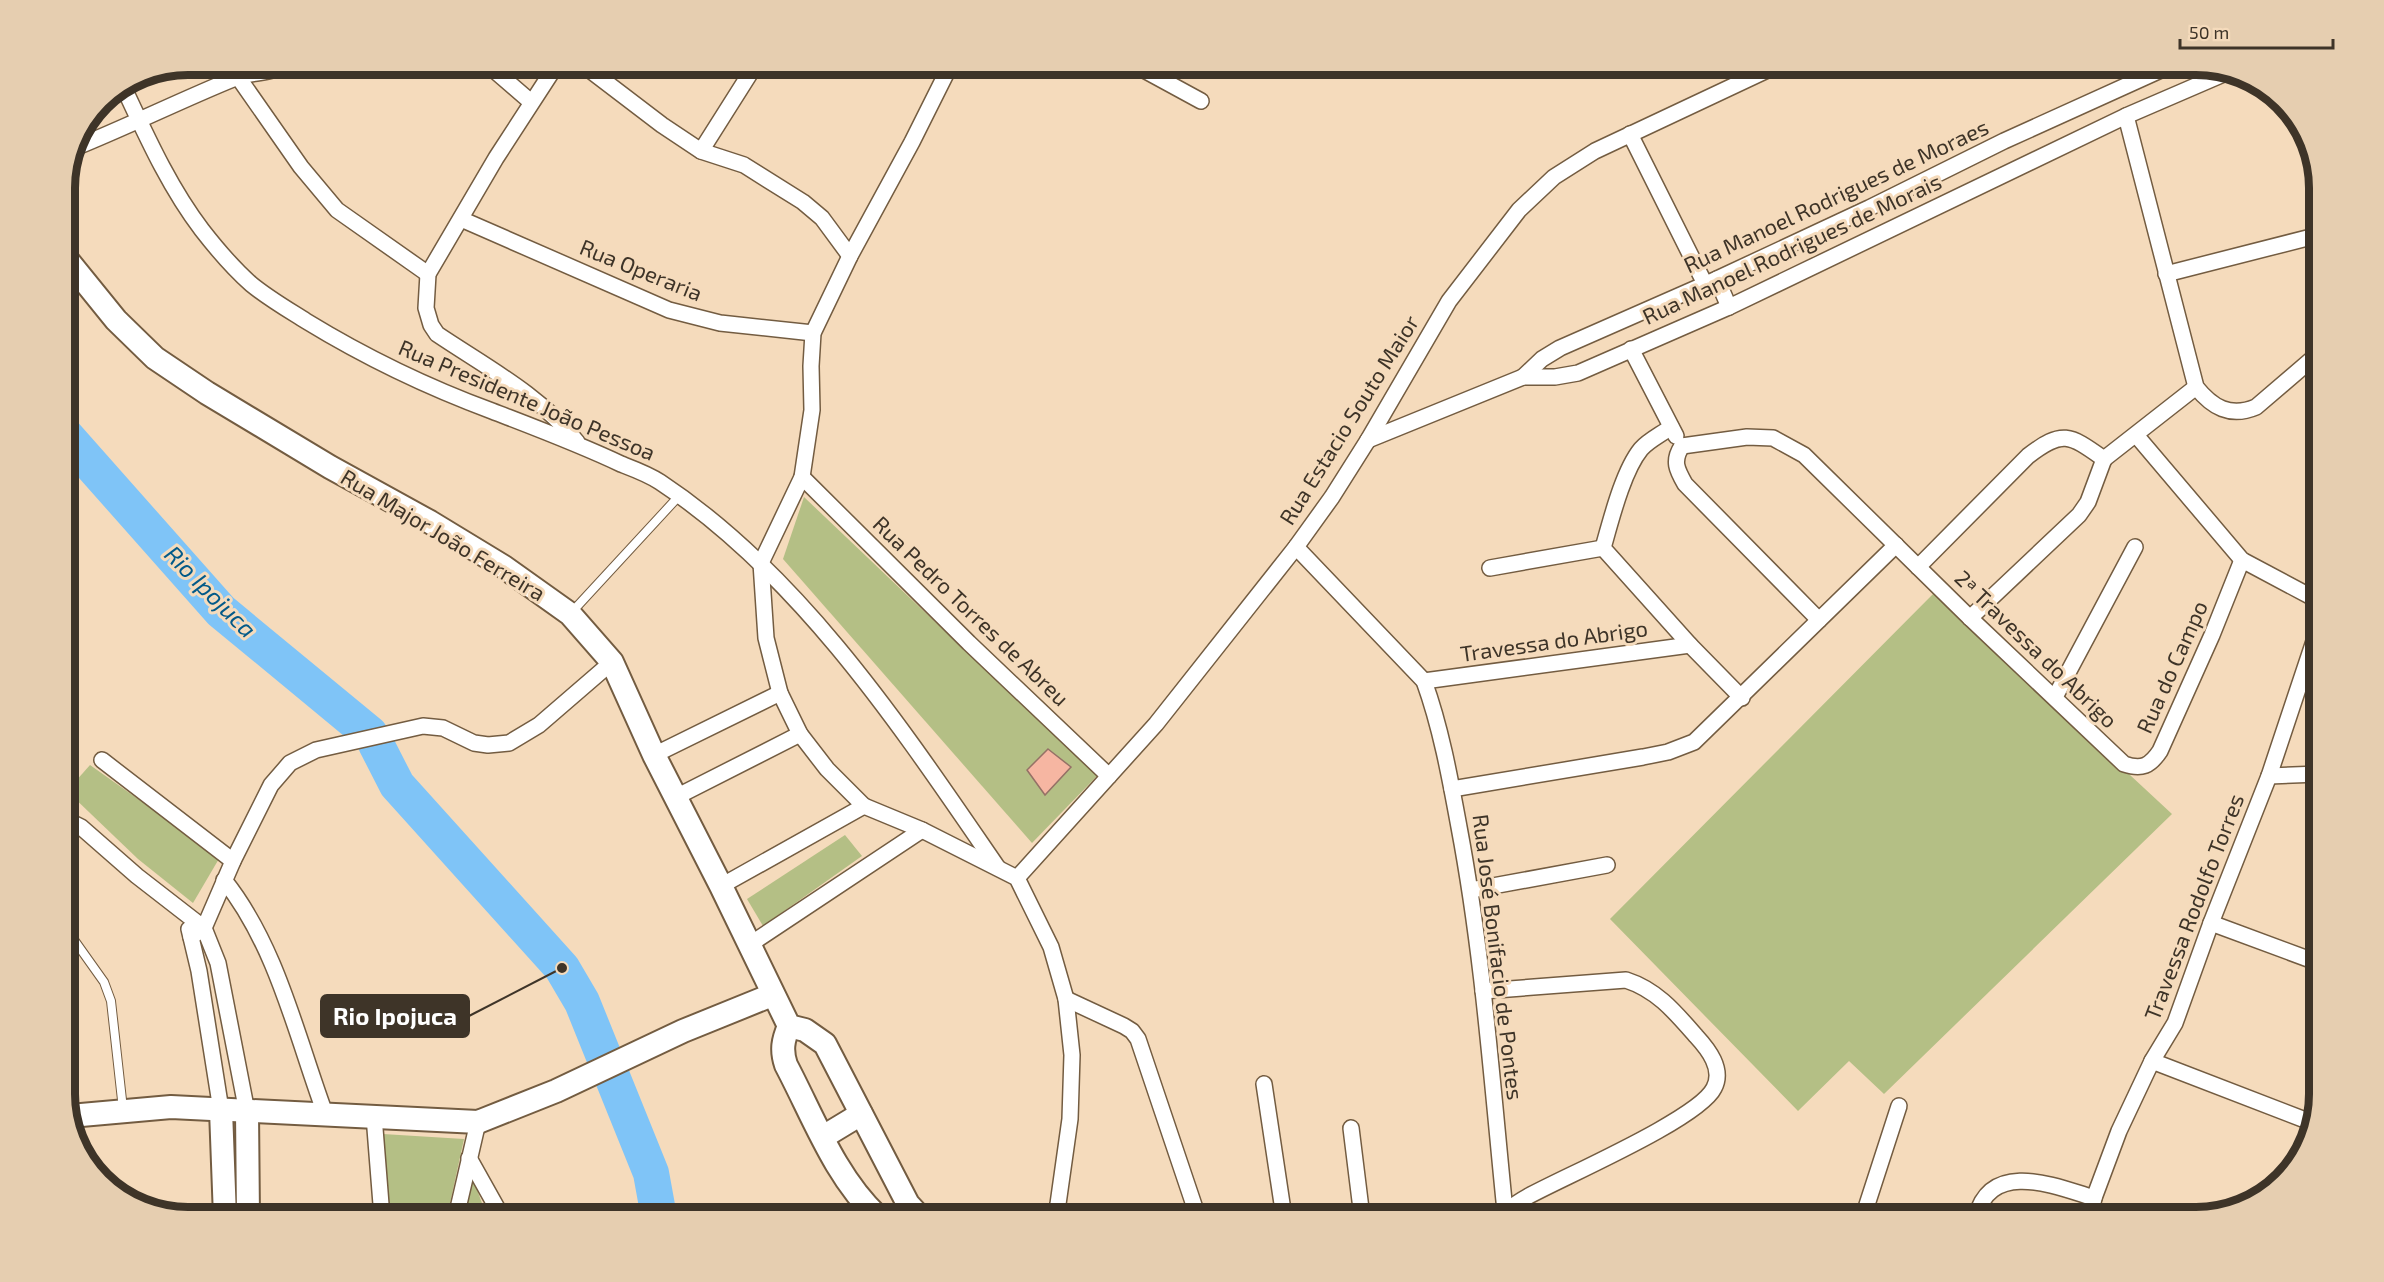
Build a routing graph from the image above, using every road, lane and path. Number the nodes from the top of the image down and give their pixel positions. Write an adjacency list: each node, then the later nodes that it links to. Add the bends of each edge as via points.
1 (225, 75): 16 (street)
2 (235, 75): 26 (street, via 337,210)
3 (500, 75): 14 (street)
4 (549, 75): 14 (street)
5 (596, 75): 19 (street)
6 (749, 75): 19 (street)
7 (946, 75): 24 (street)
8 (1153, 75): 13 (street)
9 (1756, 75): 17 (street, Rua Estacio Souto Maior)
10 (2150, 75): 20 (street, Rua Manoel Rodrigues de Moraes)
11 (2216, 77): 15 (street, Rua Manoel Rodrigues de Morais)
12 (126, 93): 16 (street, Rua Presidente João Pessoa)
13 (1201, 101)
14 (531, 102): 21 (street)
15 (2126, 116): 22 (street, Rua Manoel Rodrigues de Morais); 27 (street)
16 (140, 122): 18 (street); 38 (street, Rua Presidente João Pessoa, via 182,202 250,284 349,347 398,371 489,411)
17 (1630, 134): 28 (street); 37 (street, Rua Estacio Souto Maior, via 1554,177 1518,210 1449,301)
18 (85, 143)
19 (701, 151): 24 (street, via 744,165 803,202 822,218)
20 (1869, 208): 22 (street); 28 (street, Rua Manoel Rodrigues de Moraes)
21 (461, 219): 26 (street); 30 (street, Rua Operaria, via 669,310 720,323)
22 (1880, 234): 29 (street, Rua Manoel Rodrigues de Morais)
23 (2309, 238): 27 (street)
24 (850, 256): 30 (street)
25 (75, 269): 52 (main road, Rua Major João Ferreira, via 116,320 155,358 330,468 504,567)
26 (428, 274): 38 (street, via 426,308 437,334 533,397)
27 (2166, 274): 34 (street)
28 (1711, 281): 29 (street); 33 (street, Rua Manoel Rodrigues de Moraes, via 1560,348)
29 (1729, 307): 31 (street, Rua Manoel Rodrigues de Morais)
30 (813, 333): 41 (street, via 812,410)
31 (1631, 349): 33 (street, Rua Manoel Rodrigues de Morais, via 1578,373); 35 (street)
32 (2309, 362): 34 (street, via 2256,407 2244,412 2221,410)
33 (1523, 377): 37 (street, Rua Manoel Rodrigues de Morais)
34 (2196, 387): 36 (street)
35 (1671, 427): 39 (street); 46 (street, via 1642,448 1635,459)
36 (2136, 435): 40 (street); 47 (street)
37 (1368, 440): 44 (street, Rua Estacio Souto Maior)
38 (578, 443): 42 (street, Rua Presidente João Pessoa, via 658,480)
39 (1682, 446): 43 (street, 2ª Travessa do Abrigo, via 1747,437 1773,438 1804,455); 54 (street, via 1675,463 1684,484)
40 (2104, 459): 49 (street, via 2068,439 2056,437 2045,443); 53 (street, via 2092,494 2079,515)
41 (802, 477): 48 (street); 67 (street, Rua Pedro Torres de Abreu)
42 (679, 496): 48 (street, Rua Presidente João Pessoa); 52 (lane)
43 (1896, 545): 49 (street, 2ª Travessa do Abrigo); 54 (street)
44 (1296, 547): 58 (street, Rua José Bonifacio de Pontes); 67 (street, Rua Estacio Souto Maior, via 1156,724)
45 (2135, 547): 60 (street)
46 (1603, 548): 50 (street); 55 (street)
47 (2242, 560): 51 (street); 65 (street, Rua do Campo, via 2160,751 2146,766)
48 (761, 563): 59 (street, via 766,638); 76 (street, Rua Presidente João Pessoa, via 801,604 891,716)
49 (1918, 567): 53 (street, 2ª Travessa do Abrigo)
50 (1490, 568)
51 (2309, 596)
52 (570, 614): 57 (main road, Rua Major João Ferreira)
53 (1970, 618): 60 (street, 2ª Travessa do Abrigo)
54 (1819, 620): 61 (street)
55 (1690, 645): 58 (street, Travessa do Abrigo); 61 (street)
56 (2309, 656): 68 (street, Travessa Rodolfo Torres)
57 (612, 662): 63 (main road, Rua Major João Ferreira); 74 (street, via 539,725 509,743 474,743 443,728 423,726 316,750 290,763 271,785)
58 (1424, 681): 69 (street, Rua José Bonifacio de Pontes)
59 (780, 693): 62 (street); 63 (street)
60 (2055, 697): 65 (street, 2ª Travessa do Abrigo)
61 (1742, 698): 69 (street, via 1694,742 1668,752)
62 (800, 734): 70 (street); 71 (street, via 827,769)
63 (654, 755): 70 (main road, Rua Major João Ferreira)
64 (102, 760): 74 (street)
65 (2124, 764)
66 (2309, 774): 68 (street)
67 (1109, 776): 77 (street, Rua Estacio Souto Maior)
68 (2269, 776): 82 (street, Travessa Rodolfo Torres)
69 (1452, 789): 80 (street, Rua José Bonifacio de Pontes)
70 (676, 797): 79 (main road, Rua Major João Ferreira)
71 (864, 806): 73 (street); 79 (street)
72 (75, 823): 81 (street)
73 (922, 830): 76 (street); 86 (street)
74 (232, 861): 78 (street)
75 (1607, 865): 80 (street)
76 (998, 868): 77 (street)
77 (1017, 878): 90 (street, via 1051,947)
78 (224, 880): 83 (street); 100 (street, via 241,902 273,966)
79 (721, 886): 86 (main road, Rua Major João Ferreira)
80 (1471, 890): 88 (street, Rua José Bonifacio de Pontes)
81 (183, 912): 83 (street); 84 (street)
82 (2211, 923): 87 (street); 92 (street, Travessa Rodolfo Torres, via 2175,1023)
83 (204, 928): 84 (street); 97 (street, via 218,963)
84 (191, 937): 96 (street)
85 (75, 941): 95 (lane, via 104,982 111,1001)
86 (749, 945): 89 (main road, Rua Major João Ferreira)
87 (2309, 959)
88 (1483, 991): 119 (street, Rua José Bonifacio de Pontes); 120 (street, via 1626,980 1664,1000 1706,1046 1717,1071 1716,1086 1707,1099 1671,1123)
89 (772, 994): 91 (main road, Rua Major João Ferreira); 103 (main road)
90 (1066, 999): 115 (street, via 1072,1055 1070,1119); 116 (street, via 1124,1026 1138,1040)
91 (789, 1026): 98 (main road, via 805,1030 825,1044); 105 (main road, via 783,1040 783,1056)
92 (2152, 1061): 102 (street); 107 (street, Travessa Rodolfo Torres, via 2118,1131)
93 (1264, 1084): 117 (street)
94 (1899, 1106): 121 (street)
95 (123, 1110): 96 (main road); 99 (main road)
96 (221, 1110): 97 (main road); 108 (main road)
97 (247, 1112): 100 (main road); 109 (main road)
98 (861, 1114): 105 (main road); 114 (main road)
99 (77, 1115)
100 (326, 1116): 101 (main road)
101 (374, 1116): 103 (main road); 110 (street)
102 (2306, 1120)
103 (478, 1122): 106 (street)
104 (1351, 1128): 118 (street)
105 (823, 1137): 113 (main road, via 840,1170)
106 (469, 1158): 111 (street); 112 (street)
107 (2094, 1198): 122 (street, via 2031,1180 2012,1181 1996,1187); 123 (street, Travessa Rodolfo Torres)
108 (225, 1207)
109 (248, 1207)
110 (381, 1207)
111 (458, 1207)
112 (496, 1207)
113 (867, 1207)
114 (911, 1207)
115 (1057, 1207)
116 (1194, 1207)
117 (1282, 1207)
118 (1361, 1207)
119 (1500, 1207)
120 (1512, 1207)
121 (1867, 1207)
122 (1981, 1207)
123 (2092, 1207)

